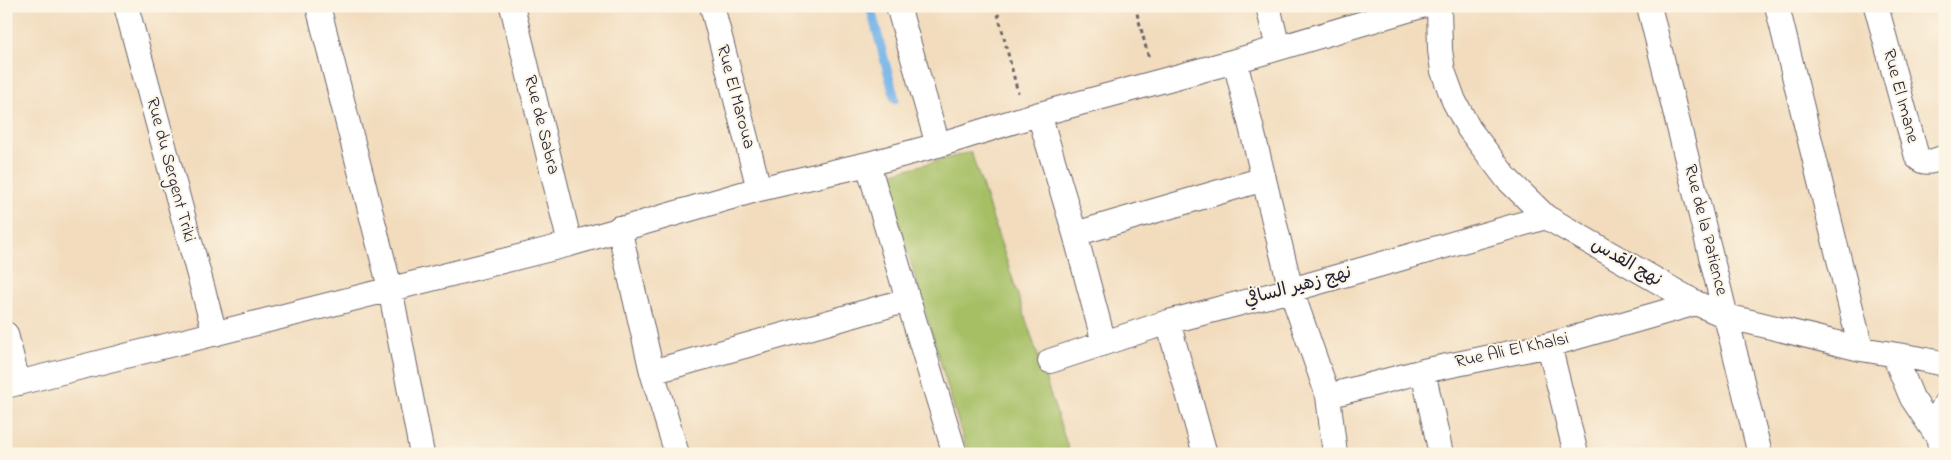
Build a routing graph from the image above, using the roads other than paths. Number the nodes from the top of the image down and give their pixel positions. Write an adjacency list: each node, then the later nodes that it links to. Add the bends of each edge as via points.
1 (126, 6): 31 (street, Rue du Sergent Triki)
2 (318, 6): 24 (street)
3 (512, 6): 23 (street, Rue de Sabra)
4 (712, 6): 19 (street, Rue El Maroua)
5 (898, 6): 15 (street)
6 (1268, 6): 12 (street)
7 (1420, 6): 12 (street)
8 (1439, 6): 20 (street, نهج القدس, via 1443,71 1454,101 1469,129 1507,179)
9 (1649, 6): 28 (street, Rue de la Patience)
10 (1777, 6): 34 (street)
11 (1876, 6): 16 (street, Rue El Imane, via 1917,157 1927,162)
12 (1278, 48): 13 (street)
13 (1235, 61): 14 (street); 18 (street)
14 (1032, 116): 15 (street); 22 (street)
15 (938, 146): 17 (street)
16 (1945, 157)
17 (868, 164): 19 (street); 26 (street)
18 (1264, 179): 22 (street); 25 (street)
19 (759, 189): 21 (street)
20 (1546, 217): 25 (street, نهج زهير السافي); 27 (street, نهج القدس)
21 (619, 228): 23 (street); 39 (street)
22 (1075, 234): 32 (street)
23 (570, 244): 24 (street)
24 (390, 288): 31 (street); 44 (street)
25 (1291, 290): 29 (street, نهج زهير السافي); 41 (street)
26 (908, 300): 39 (street); 46 (street)
27 (1696, 303): 28 (street, نهج القدس); 33 (street, Rue Ali El Khalsi)
28 (1726, 316): 34 (street, نهج القدس); 51 (street, Rue de la Patience)
29 (1168, 322): 32 (street, نهج زهير السافي); 47 (street)
30 (6, 334): 40 (street)
31 (215, 334): 40 (street)
32 (1104, 343): 36 (street, نهج زهير السافي)
33 (1549, 345): 38 (street, Rue Ali El Khalsi); 50 (street)
34 (1860, 349): 35 (street, نهج القدس)
35 (1894, 355): 37 (street, نهج القدس); 43 (street, via 1912,398)
36 (1050, 361)
37 (1945, 364)
38 (1424, 371): 41 (street, Rue Ali El Khalsi); 49 (street)
39 (652, 372): 45 (street)
40 (12, 384)
41 (1328, 396): 48 (street)
42 (1945, 404): 43 (street, via 1938,424)
43 (1941, 445)
44 (422, 454)
45 (677, 454)
46 (956, 454)
47 (1204, 454)
48 (1335, 454)
49 (1441, 454)
50 (1576, 454)
51 (1760, 454)

